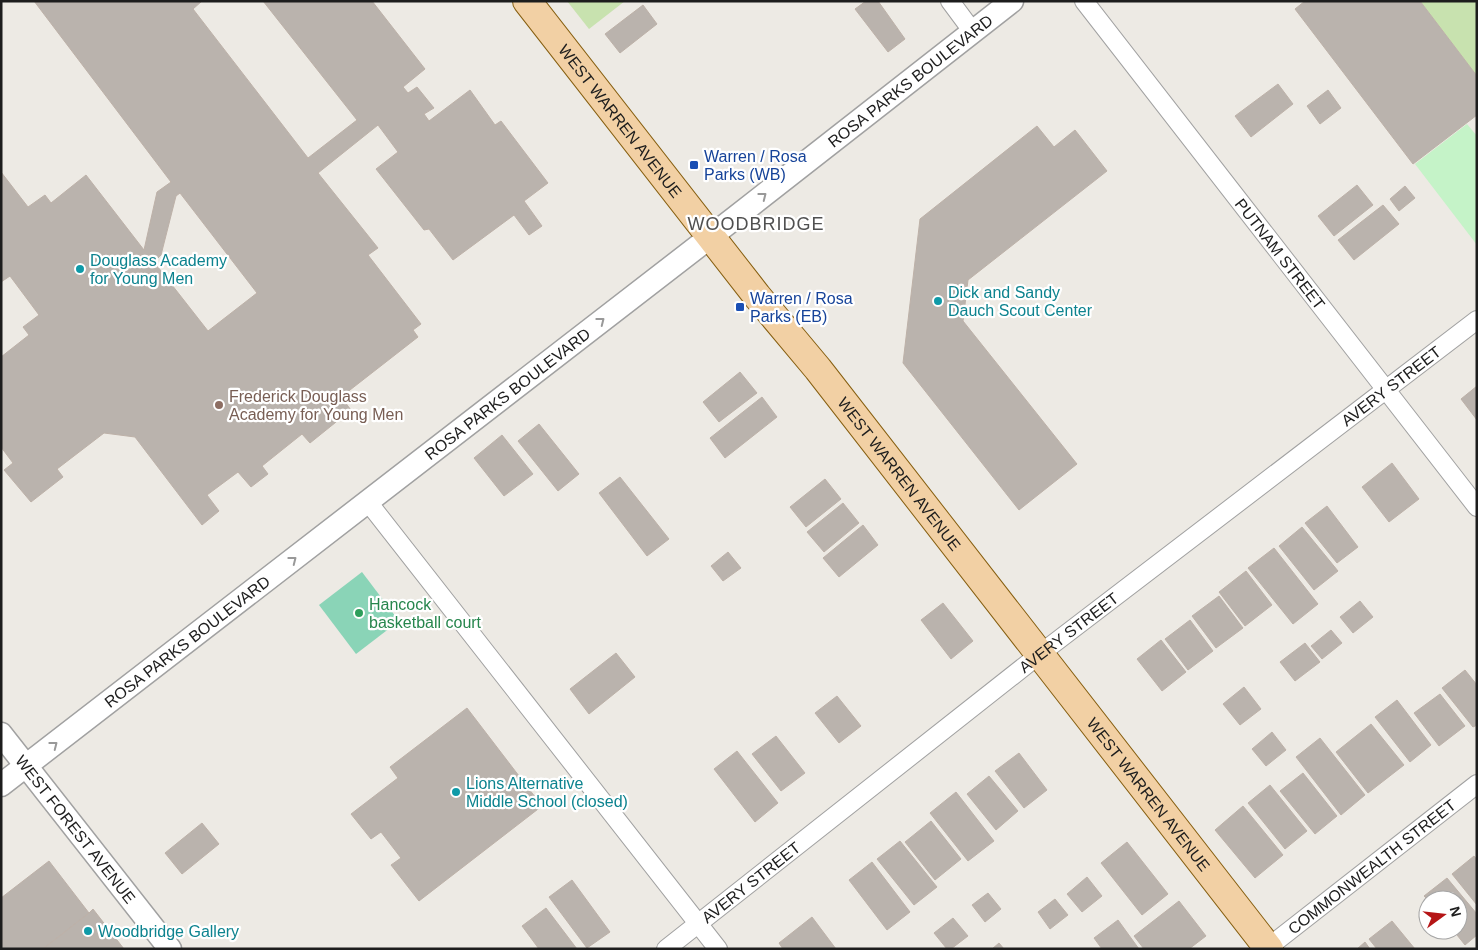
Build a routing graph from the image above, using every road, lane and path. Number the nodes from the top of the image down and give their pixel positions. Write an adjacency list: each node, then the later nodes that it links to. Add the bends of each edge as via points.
1 (527, 1): 6 (main road, WEST WARREN AVENUE)
2 (950, 1): 5 (street)
3 (1012, 1): 5 (street, ROSA PARKS BOULEVARD)
4 (1084, 1): 8 (street, PUTNAM STREET)
5 (973, 32): 6 (street, ROSA PARKS BOULEVARD, one-way to 5)
6 (710, 237): 9 (street, ROSA PARKS BOULEVARD, one-way to 6); 11 (main road, WEST WARREN AVENUE, via 818,369)
7 (1477, 320): 8 (street, AVERY STREET)
8 (1386, 390): 10 (street, PUTNAM STREET); 11 (street, AVERY STREET)
9 (368, 502): 13 (street, ROSA PARKS BOULEVARD, one-way to 9); 16 (street)
10 (1477, 507)
11 (1040, 654): 16 (street, AVERY STREET); 17 (main road, WEST WARREN AVENUE)
12 (1, 734): 13 (street, WEST FOREST AVENUE)
13 (26, 766): 15 (street, ROSA PARKS BOULEVARD); 18 (street, WEST FOREST AVENUE)
14 (1477, 784): 17 (street, COMMONWEALTH STREET)
15 (1, 786)
16 (698, 923): 19 (street, AVERY STREET); 20 (street)
17 (1267, 948)
18 (170, 949)
19 (666, 949)
20 (718, 949)

